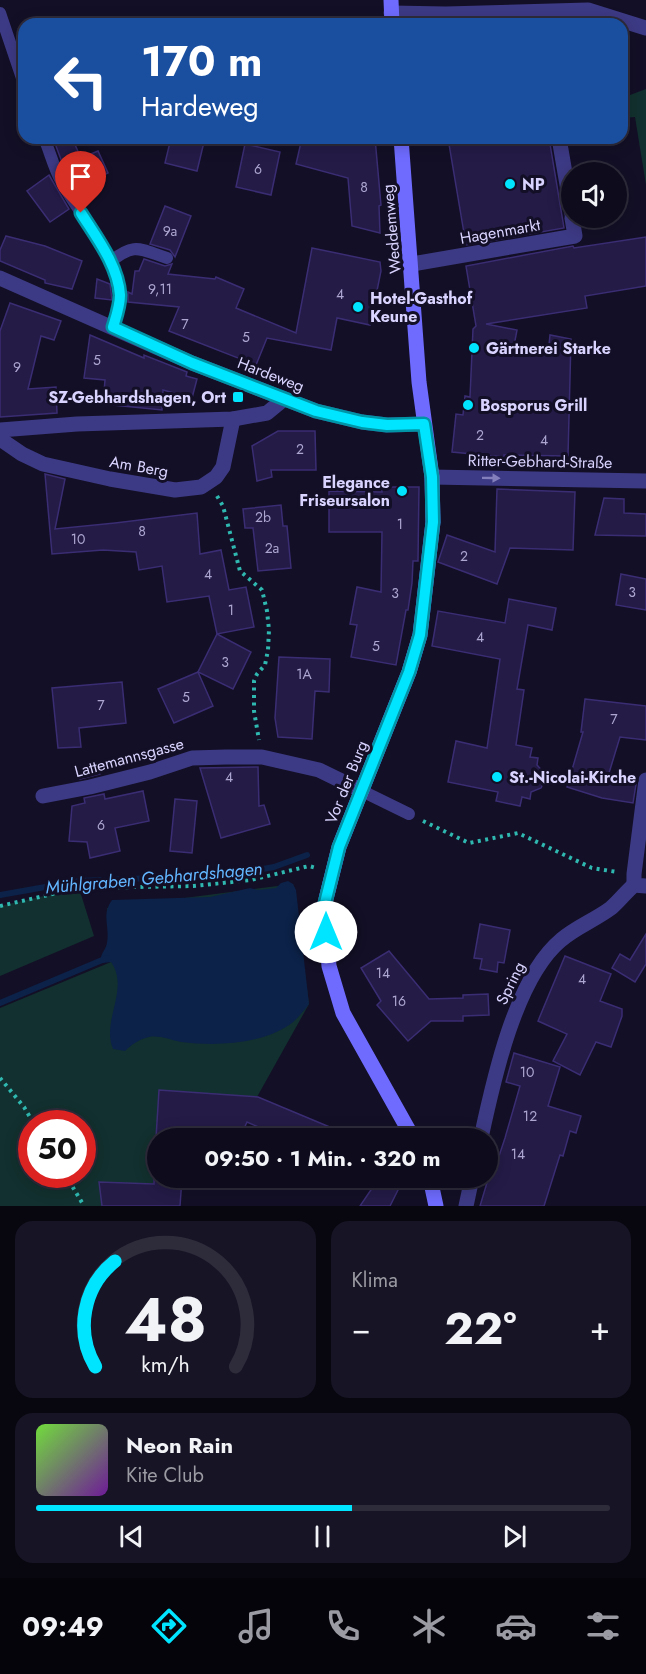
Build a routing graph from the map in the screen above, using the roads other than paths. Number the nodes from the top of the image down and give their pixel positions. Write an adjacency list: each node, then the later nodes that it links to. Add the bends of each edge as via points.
1 (590, 5): 4 (street); 5 (street)
2 (391, 12): 4 (street)
3 (0, 13): 8 (lane)
4 (559, 18)
5 (622, 18)
6 (628, 21): 7 (street)
7 (646, 28)
8 (18, 66)
9 (46, 144): 15 (lane, via 61,181)
10 (402, 144): 16 (main road, Weddemweg)
11 (560, 144): 12 (street, Hagenmarkt)
12 (563, 162)
13 (574, 228): 16 (street, Hagenmarkt, via 575,236)
14 (167, 258): 15 (lane, via 136,248 124,251)
15 (110, 262): 18 (lane, via 120,294)
16 (412, 264): 21 (main road, Weddemweg)
17 (0, 278): 18 (street, Hardeweg)
18 (113, 327): 19 (street, Hardeweg)
19 (284, 399): 20 (street, via 267,413); 21 (street, Hardeweg, via 362,422)
20 (233, 419): 22 (street); 23 (street, Am Berg, via 223,467 210,483 175,490 43,464)
21 (424, 424): 24 (main road, Vor der Burg)
22 (0, 430)
23 (0, 439)
24 (432, 477): 25 (street, Ritter-Gebhard-Straße, one-way to 25); 27 (main road, Vor der Burg, via 433,522 420,635)
25 (646, 481)
26 (646, 780): 30 (street)
27 (362, 790): 28 (street, Lattemannsgasse, via 319,770 262,757 192,758 150,772); 29 (lane); 31 (main road, Vor der Burg, via 339,847 325,903 328,966 343,1013)
28 (43, 796)
29 (409, 814)
30 (638, 882): 32 (street, Spring, via 612,907 560,940 530,978 511,1024)
31 (407, 1128)
32 (484, 1128)
33 (432, 1188): 35 (main road)
34 (470, 1188): 36 (street)
35 (436, 1206)
36 (466, 1206)

